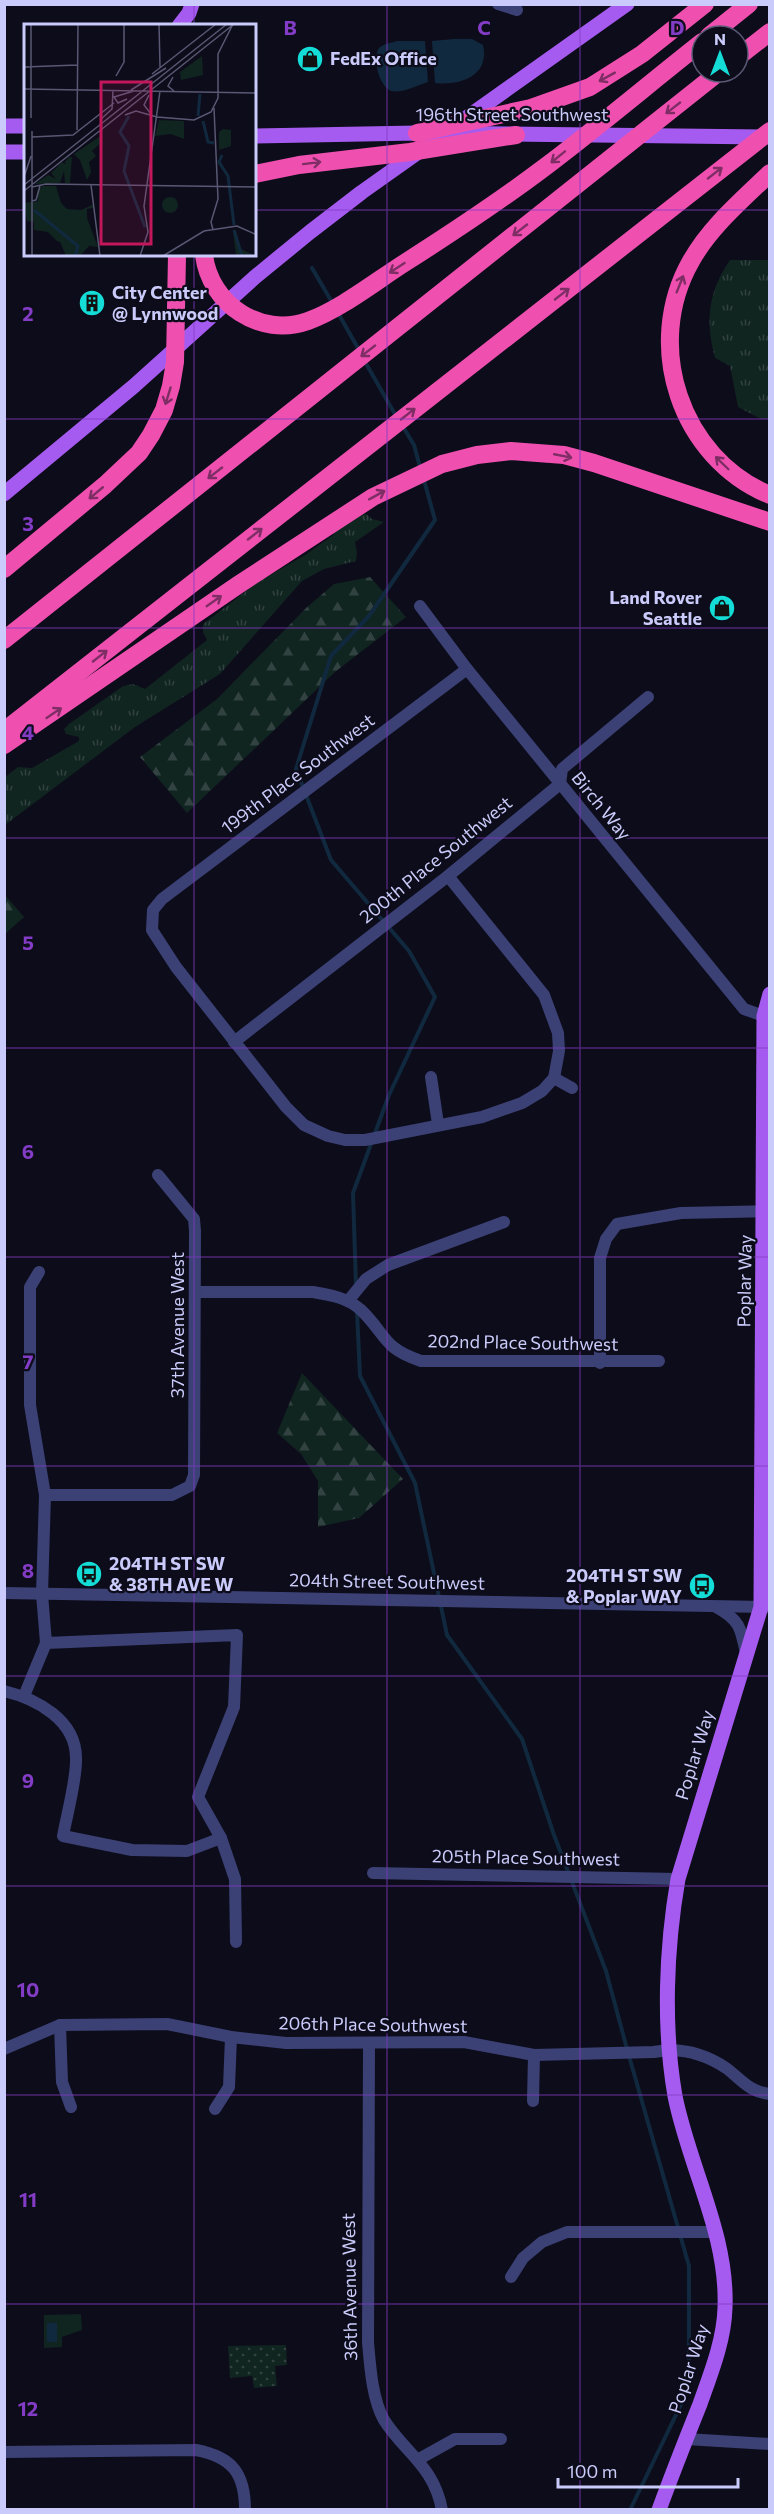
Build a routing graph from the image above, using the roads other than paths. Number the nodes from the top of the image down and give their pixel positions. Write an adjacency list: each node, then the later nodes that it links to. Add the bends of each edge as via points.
1 (498, 4): 5 (street)
2 (627, 4): 24 (main road, via 362,192 255,277 134,386)
3 (705, 4): 14 (highway, one-way to 14, via 642,54 590,87 531,108)
4 (749, 4): 6 (highway)
5 (517, 10)
6 (724, 24)
7 (770, 32): 8 (highway)
8 (750, 48)
9 (690, 52): 23 (highway, one-way to 23, via 544,168 360,292 308,321 291,325 263,323 235,310 211,281)
10 (704, 84): 29 (highway, one-way to 29)
11 (4, 126): 12 (main road)
12 (24, 126)
13 (770, 131): 32 (highway, one-way to 13)
14 (417, 133): 15 (main road, 196th Street Southwest); 16 (main road, 196th Street Southwest)
15 (516, 135): 17 (main road, 196th Street Southwest); 21 (highway, one-way to 15)
16 (256, 136)
17 (770, 137)
18 (4, 152): 19 (main road)
19 (24, 152)
20 (770, 173): 25 (highway, one-way to 20, via 730,471 694,430 674,385 669,339 675,299 691,260 710,234)
21 (256, 174)
22 (177, 256): 27 (highway, one-way to 27, via 175,362 164,410 151,435 139,453 105,485)
23 (204, 256)
24 (4, 494)
25 (770, 495)
26 (770, 522): 33 (highway, one-way to 26, via 373,497 442,464 511,451 564,455)
27 (4, 569)
28 (420, 606): 30 (street, Birch Way)
29 (4, 640)
30 (467, 669): 34 (street, Birch Way); 38 (street, 199th Place Southwest, via 162,899 153,910 152,930)
31 (648, 697): 34 (street, 200th Place Southwest, via 562,769)
32 (4, 731)
33 (4, 745)
34 (560, 784): 35 (street, 200th Place Southwest); 37 (street, Birch Way, via 744,1009)
35 (448, 876): 38 (street, 200th Place Southwest); 40 (street, via 544,995 558,1033)
36 (770, 994): 37 (main road, Poplar Way)
37 (764, 1016): 44 (main road, Poplar Way)
38 (234, 1041): 42 (street, via 286,1107 304,1125 328,1136 365,1140)
39 (431, 1077): 42 (street)
40 (554, 1078): 41 (street); 42 (street, via 522,1103 482,1117)
41 (573, 1088)
42 (438, 1124)
43 (158, 1175): 47 (street, 37th Avenue West, via 194,1219)
44 (767, 1211): 50 (street, via 681,1213 617,1224 600,1257); 51 (main road, Poplar Way)
45 (504, 1222): 48 (street, via 388,1265 366,1279)
46 (39, 1272): 52 (street, via 30,1287 30,1405)
47 (196, 1292): 48 (street, 202nd Place Southwest, via 313,1292); 52 (street, 37th Avenue West, via 195,1462 190,1486 182,1492 159,1496)
48 (348, 1301): 50 (street, 202nd Place Southwest, via 361,1310 391,1347 421,1361)
49 (659, 1361): 50 (street, 202nd Place Southwest)
50 (600, 1363)
51 (766, 1381): 56 (main road, Poplar Way)
52 (45, 1495): 54 (street)
53 (4, 1593): 54 (street, 204th Street Southwest)
54 (42, 1594): 55 (street, 204th Street Southwest); 57 (street)
55 (715, 1606): 56 (street, 204th Street Southwest); 58 (street, via 738,1623)
56 (765, 1607): 58 (main road, Poplar Way)
57 (46, 1643): 60 (street); 61 (street, via 237,1635 234,1707 198,1797)
58 (746, 1655): 63 (main road, Poplar Way)
59 (4, 1691): 60 (street)
60 (24, 1696): 61 (street, via 53,1713 72,1736 76,1758 63,1836 132,1850 176,1851 187,1851)
61 (220, 1838): 64 (street, via 235,1879)
62 (373, 1873): 63 (street, 205th Place Southwest)
63 (678, 1880): 69 (main road, Poplar Way, via 669,1956)
64 (236, 1942)
65 (60, 2025): 66 (street, 206th Place Southwest, via 167,2024); 68 (street, 206th Place Southwest); 73 (street, via 62,2082)
66 (231, 2037): 67 (street, 206th Place Southwest, via 286,2043); 74 (street, via 229,2087)
67 (369, 2043): 70 (street, 206th Place Southwest, via 464,2042); 81 (street, 36th Avenue West, via 368,2342 372,2383 384,2419)
68 (4, 2049)
69 (670, 2049): 70 (street, 206th Place Southwest); 71 (street, 206th Place Southwest, via 708,2058 752,2090); 75 (main road, Poplar Way, via 676,2097)
70 (534, 2055): 72 (street)
71 (770, 2094)
72 (534, 2101)
73 (71, 2107)
74 (215, 2109)
75 (715, 2232): 76 (street, via 567,2232 542,2242 523,2258); 78 (main road, Poplar Way, via 725,2287 723,2331)
76 (512, 2277)
77 (501, 2439): 81 (street, via 456,2439)
78 (686, 2439): 79 (street); 84 (main road, Poplar Way)
79 (770, 2444)
80 (4, 2452): 82 (street, via 215,2453 232,2464 242,2479)
81 (418, 2459): 83 (street, 36th Avenue West, via 430,2476)
82 (245, 2510)
83 (442, 2510)
84 (659, 2510)

